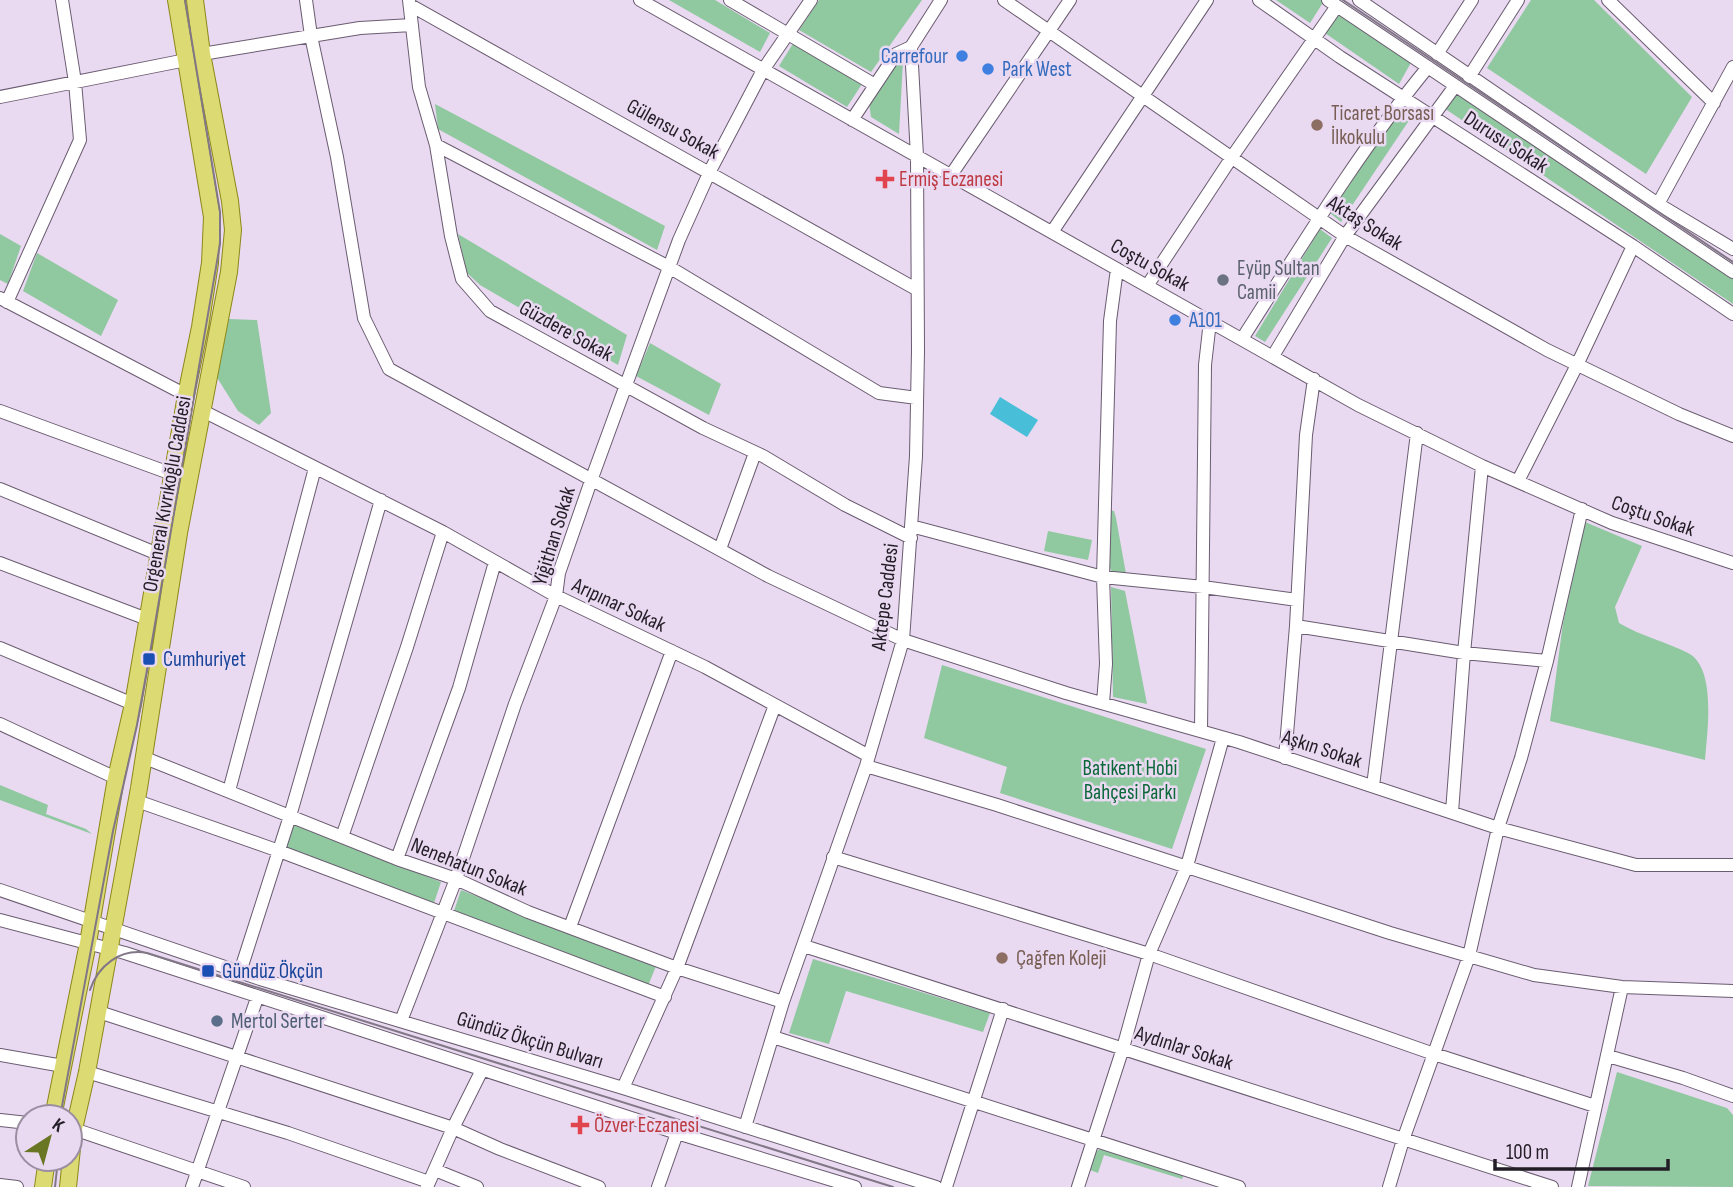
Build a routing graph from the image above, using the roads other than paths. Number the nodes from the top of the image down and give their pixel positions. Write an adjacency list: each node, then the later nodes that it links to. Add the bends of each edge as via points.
1 (62, 0): 32 (street)
2 (176, 0): 27 (main road)
3 (195, 0): 25 (main road, Orgeneral Kıvrıkoğlu Caddesi)
4 (306, 0): 22 (street, Aşkın Sokak)
5 (640, 0): 30 (street, Coştu Sokak)
6 (730, 0): 21 (street)
7 (811, 0): 21 (street, Yiğithan Sokak)
8 (941, 0): 24 (street)
9 (1004, 0): 20 (street, Aktaş Sokak)
10 (1070, 0): 20 (street)
11 (1207, 0): 35 (street)
12 (1259, 0): 23 (street, Durusu Sokak)
13 (1359, 0): 26 (street)
14 (1472, 0): 26 (street)
15 (1518, 0): 31 (street)
16 (1608, 0): 38 (street)
17 (410, 3): 19 (street, Güzdere Sokak); 44 (street, Gülensu Sokak)
18 (1332, 3): 23 (street); 29 (street)
19 (412, 25): 22 (street); 41 (street, Güzdere Sokak, via 419,87)
20 (1049, 31): 35 (street, Aktaş Sokak); 45 (street)
21 (787, 34): 30 (street, Yiğithan Sokak); 33 (street)
22 (311, 36): 25 (street); 75 (street, Aşkın Sokak, via 364,318 389,369)
23 (1315, 38): 37 (street, Durusu Sokak); 43 (street)
24 (911, 47): 33 (street, via 896,54); 42 (street, Aktepe Caddesi)
25 (202, 54): 68 (main road, Orgeneral Kıvrıkoğlu Caddesi, via 233,230)
26 (1437, 54): 31 (street)
27 (186, 60): 32 (street); 65 (main road, via 212,217 208,276)
28 (1733, 66): 38 (street)
29 (1428, 67): 34 (street); 37 (street)
30 (763, 70): 40 (street, Coştu Sokak); 44 (street, Yiğithan Sokak)
31 (1469, 76): 46 (street)
32 (75, 82): 36 (street); 57 (street, via 80,140)
33 (875, 85): 40 (street)
34 (1455, 86): 39 (street); 54 (street)
35 (1145, 96): 43 (street, Aktaş Sokak); 48 (street)
36 (0, 97)
37 (1403, 98): 39 (street, Durusu Sokak); 47 (street)
38 (1714, 103): 46 (street)
39 (1432, 116): 49 (street); 50 (street, Durusu Sokak)
40 (852, 120): 42 (street, Coştu Sokak)
41 (436, 145): 52 (street); 64 (street, Güzdere Sokak, via 450,236 462,279 490,311)
42 (917, 156): 45 (street, Coştu Sokak); 56 (street, Aktepe Caddesi)
43 (1232, 157): 47 (street, Aktaş Sokak); 55 (street)
44 (710, 171): 52 (street, Yiğithan Sokak); 56 (street, Gülensu Sokak)
45 (951, 175): 48 (street, Coştu Sokak)
46 (1658, 204): 51 (street)
47 (1319, 218): 49 (street, Aktaş Sokak); 60 (street)
48 (1052, 232): 53 (street, Coştu Sokak)
49 (1345, 236): 61 (street); 62 (street, Aktaş Sokak)
50 (1633, 246): 58 (street, Durusu Sokak); 62 (street)
51 (1733, 250)
52 (668, 267): 64 (street, Yiğithan Sokak); 66 (street, via 879,393)
53 (1117, 269): 55 (street, Coştu Sokak); 87 (street, via 1110,321)
54 (1733, 272)
55 (1147, 286): 59 (street, Coştu Sokak)
56 (916, 289): 66 (street, Aktepe Caddesi)
57 (3, 300): 65 (street)
58 (1733, 314)
59 (1210, 321): 60 (street, Coştu Sokak); 88 (street, via 1205,365)
60 (1242, 339): 61 (street, Coştu Sokak)
61 (1273, 356): 63 (street, Coştu Sokak)
62 (1577, 365): 70 (street, Aktaş Sokak); 76 (street)
63 (1314, 379): 69 (street, Coştu Sokak); 90 (street, via 1306,435)
64 (625, 385): 71 (street, Güzdere Sokak); 75 (street, Yiğithan Sokak)
65 (186, 395): 74 (main road)
66 (917, 398): 81 (street, Aktepe Caddesi)
67 (0, 411): 74 (street)
68 (204, 411): 73 (street, Arıpınar Sokak); 105 (main road, Orgeneral Kıvrıkoğlu Caddesi)
69 (1417, 433): 72 (street, Coştu Sokak); 94 (street)
70 (1733, 436)
71 (755, 453): 81 (street, Güzdere Sokak, via 845,505); 82 (street)
72 (1482, 466): 76 (street, Coştu Sokak); 97 (street)
73 (315, 468): 78 (street, Arıpınar Sokak); 110 (street)
74 (172, 474): 83 (main road)
75 (592, 478): 82 (street, Aşkın Sokak); 89 (street, Yiğithan Sokak)
76 (1518, 481): 79 (street, Coştu Sokak)
77 (0, 489): 83 (street)
78 (381, 500): 80 (street, Arıpınar Sokak); 113 (street)
79 (1582, 509): 86 (street, Coştu Sokak); 98 (street)
80 (443, 532): 84 (street, Arıpınar Sokak); 115 (street)
81 (911, 532): 87 (street, Güzdere Sokak); 93 (street, Aktepe Caddesi)
82 (720, 549): 93 (street, Aşkın Sokak)
83 (158, 554): 91 (main road)
84 (495, 562): 89 (street, Arıpınar Sokak); 118 (street, via 459,688)
85 (0, 563): 91 (street)
86 (1733, 563)
87 (1103, 577): 88 (street, Güzdere Sokak); 100 (street)
88 (1203, 587): 90 (street, Güzdere Sokak); 103 (street)
89 (555, 596): 96 (street, Arıpınar Sokak); 121 (street, Yiğithan Sokak)
90 (1297, 600): 92 (street)
91 (147, 619): 99 (main road)
92 (1296, 625): 94 (street); 106 (street)
93 (903, 640): 100 (street, Aşkın Sokak); 107 (street, Aktepe Caddesi)
94 (1390, 641): 97 (street); 109 (street)
95 (0, 648): 99 (street)
96 (672, 651): 101 (street, Arıpınar Sokak); 127 (street)
97 (1464, 653): 98 (street); 112 (street)
98 (1547, 661): 114 (street)
99 (133, 704): 108 (main road)
100 (1103, 704): 103 (street, Aşkın Sokak)
101 (775, 705): 107 (street, Arıpınar Sokak); 133 (street)
102 (0, 724): 108 (street)
103 (1201, 731): 104 (street, Aşkın Sokak)
104 (1223, 738): 106 (street, Aşkın Sokak); 120 (street)
105 (145, 758): 110 (street, Nenehatun Sokak); 111 (main road, Orgeneral Kıvrıkoğlu Caddesi)
106 (1285, 758): 109 (street, Aşkın Sokak)
107 (868, 761): 117 (street, Aktepe Caddesi); 120 (street, Arıpınar Sokak)
108 (116, 778): 125 (main road)
109 (1373, 786): 112 (street, Aşkın Sokak)
110 (229, 791): 113 (street, Nenehatun Sokak)
111 (137, 802): 116 (street); 126 (main road, Orgeneral Kıvrıkoğlu Caddesi)
112 (1452, 813): 114 (street, Aşkın Sokak)
113 (290, 816): 115 (street, Nenehatun Sokak); 116 (street)
114 (1498, 828): 119 (street, Aşkın Sokak, via 1636,864); 132 (street)
115 (342, 837): 118 (street, Nenehatun Sokak)
116 (279, 851): 123 (street); 134 (street)
117 (833, 857): 129 (street, Aktepe Caddesi); 131 (street)
118 (397, 859): 121 (street, Nenehatun Sokak)
119 (1733, 865)
120 (1187, 866): 131 (street); 132 (street, Arıpınar Sokak)
121 (456, 879): 123 (street, Yiğithan Sokak); 127 (street, Nenehatun Sokak)
122 (0, 890): 125 (street, Gündüz Ökçün Bulvarı)
123 (443, 913): 137 (street); 142 (street, Yiğithan Sokak)
124 (0, 920): 128 (street, Gündüz Ökçün Bulvarı)
125 (92, 921): 126 (street, Gündüz Ökçün Bulvarı); 128 (main road)
126 (113, 927): 130 (main road, Orgeneral Kıvrıkoğlu Caddesi); 134 (street, Gündüz Ökçün Bulvarı)
127 (570, 928): 133 (street, Nenehatun Sokak)
128 (88, 943): 130 (street, Gündüz Ökçün Bulvarı); 149 (main road)
129 (804, 946): 139 (street, Aktepe Caddesi); 140 (street, Aydınlar Sokak)
130 (109, 949): 138 (street, Gündüz Ökçün Bulvarı); 141 (main road, Orgeneral Kıvrıkoğlu Caddesi)
131 (1149, 954): 144 (street); 145 (street)
132 (1468, 956): 135 (street, Arıpınar Sokak, via 1534,975); 145 (street)
133 (677, 968): 137 (street); 139 (street, Nenehatun Sokak)
134 (240, 972): 142 (street, Gündüz Ökçün Bulvarı)
135 (1622, 987): 136 (street, Arıpınar Sokak); 147 (street)
136 (1733, 991)
137 (665, 997): 152 (street)
138 (257, 998): 148 (street); 150 (street, Gündüz Ökçün Bulvarı)
139 (783, 1002): 143 (street, Aktepe Caddesi)
140 (1003, 1009): 144 (street, Aydınlar Sokak); 154 (street)
141 (99, 1012): 148 (street); 151 (main road, Orgeneral Kıvrıkoğlu Caddesi)
142 (401, 1021): 152 (street, Gündüz Ökçün Bulvarı)
143 (773, 1037): 154 (street); 159 (street, Aktepe Caddesi)
144 (1123, 1048): 163 (street); 164 (street, Aydınlar Sokak)
145 (1434, 1054): 157 (street); 164 (street)
146 (0, 1055): 149 (street)
147 (1608, 1056): 153 (street); 157 (street)
148 (237, 1057): 158 (street); 160 (street)
149 (62, 1066): 155 (main road)
150 (482, 1070): 160 (street); 162 (street, Gündüz Ökçün Bulvarı)
151 (87, 1072): 156 (main road, Orgeneral Kıvrıkoğlu Caddesi); 158 (street)
152 (623, 1088): 159 (street, Gündüz Ökçün Bulvarı)
153 (1733, 1096)
154 (974, 1101): 163 (street); 177 (street)
155 (55, 1103)
156 (80, 1103)
157 (1595, 1106): 182 (street)
158 (218, 1112): 165 (street); 166 (street)
159 (745, 1127): 176 (street, Gündüz Ökçün Bulvarı)
160 (453, 1128): 166 (street); 173 (street)
161 (84, 1132): 165 (street)
162 (677, 1133): 168 (street, Gündüz Ökçün Bulvarı); 174 (street)
163 (1092, 1139): 178 (street); 179 (street)
164 (1403, 1140): 180 (street); 181 (street, Aydınlar Sokak)
165 (198, 1172): 170 (street); 171 (street)
166 (430, 1180): 172 (street)
167 (0, 1185): 169 (street)
168 (838, 1185): 175 (street, Gündüz Ökçün Bulvarı)
169 (17, 1187)
170 (192, 1187)
171 (244, 1187)
172 (477, 1187)
173 (599, 1187)
174 (657, 1187)
175 (855, 1187)
176 (936, 1187)
177 (946, 1187)
178 (1078, 1187)
179 (1239, 1187)
180 (1389, 1187)
181 (1552, 1187)
182 (1578, 1187)

